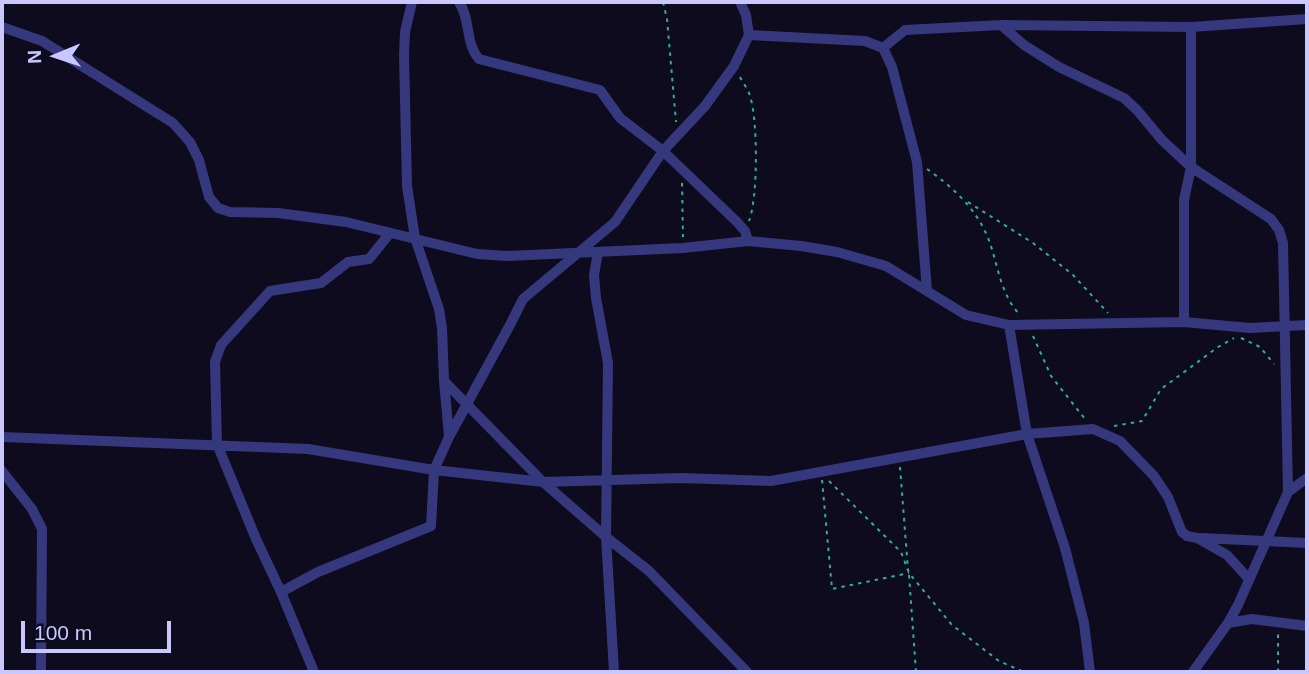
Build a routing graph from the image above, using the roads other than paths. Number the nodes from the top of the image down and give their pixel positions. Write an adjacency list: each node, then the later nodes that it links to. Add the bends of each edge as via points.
1 (412, 2): 14 (street, via 404,55 407,186)
2 (459, 2): 10 (street, via 467,17 471,48 479,59 600,90 615,114)
3 (740, 2): 8 (street)
4 (1307, 19): 7 (street)
5 (1001, 25): 7 (street); 9 (street, via 905,30); 11 (street, via 1059,67 1124,98)
6 (2, 27): 12 (street, via 41,41 173,123 190,142 209,197 218,208 346,222)
7 (1191, 27): 11 (street)
8 (749, 35): 9 (street, via 865,41); 10 (street, via 734,66 705,106)
9 (883, 48): 17 (street, via 917,162)
10 (663, 152): 13 (street); 16 (street, via 615,222)
11 (1191, 167): 18 (street, via 1184,201); 20 (street, via 1271,219 1279,230)
12 (390, 233): 14 (street); 27 (street, via 369,259 348,262 321,283 270,291 221,345 215,362)
13 (746, 236): 15 (street, via 683,248); 17 (street, via 872,261)
14 (415, 238): 16 (street, via 508,257); 22 (street, via 439,309)
15 (598, 252): 16 (street); 31 (street, via 596,298 608,363)
16 (575, 253): 23 (street, via 523,299)
17 (927, 291): 19 (street, via 966,315)
18 (1184, 322): 19 (street); 20 (street, via 1250,328)
19 (1009, 325): 24 (street)
20 (1283, 325): 21 (street); 33 (street)
21 (1307, 325)
22 (444, 381): 23 (street); 26 (street)
23 (467, 406): 26 (street); 32 (street)
24 (1027, 434): 31 (street, via 771,481); 35 (street, via 1093,429 1120,441 1154,476 1182,532); 46 (street, via 1065,548 1084,623)
25 (2, 437): 27 (street)
26 (449, 437): 28 (street)
27 (216, 444): 28 (street, via 308,449); 39 (street)
28 (434, 470): 32 (street); 39 (street, via 429,529 318,572)
29 (2, 471): 42 (street, via 43,529)
30 (1307, 478): 33 (street)
31 (607, 480): 32 (street); 34 (street)
32 (543, 482): 34 (street)
33 (1288, 492): 36 (street)
34 (606, 537): 44 (street); 45 (street, via 649,571)
35 (1197, 538): 36 (street); 38 (street, via 1227,555)
36 (1265, 542): 37 (street); 38 (street)
37 (1307, 543)
38 (1248, 578): 40 (street)
39 (281, 592): 43 (street)
40 (1228, 623): 41 (street, via 1252,619); 47 (street)
41 (1307, 626)
42 (41, 672)
43 (314, 672)
44 (614, 672)
45 (747, 672)
46 (1090, 672)
47 (1193, 672)

